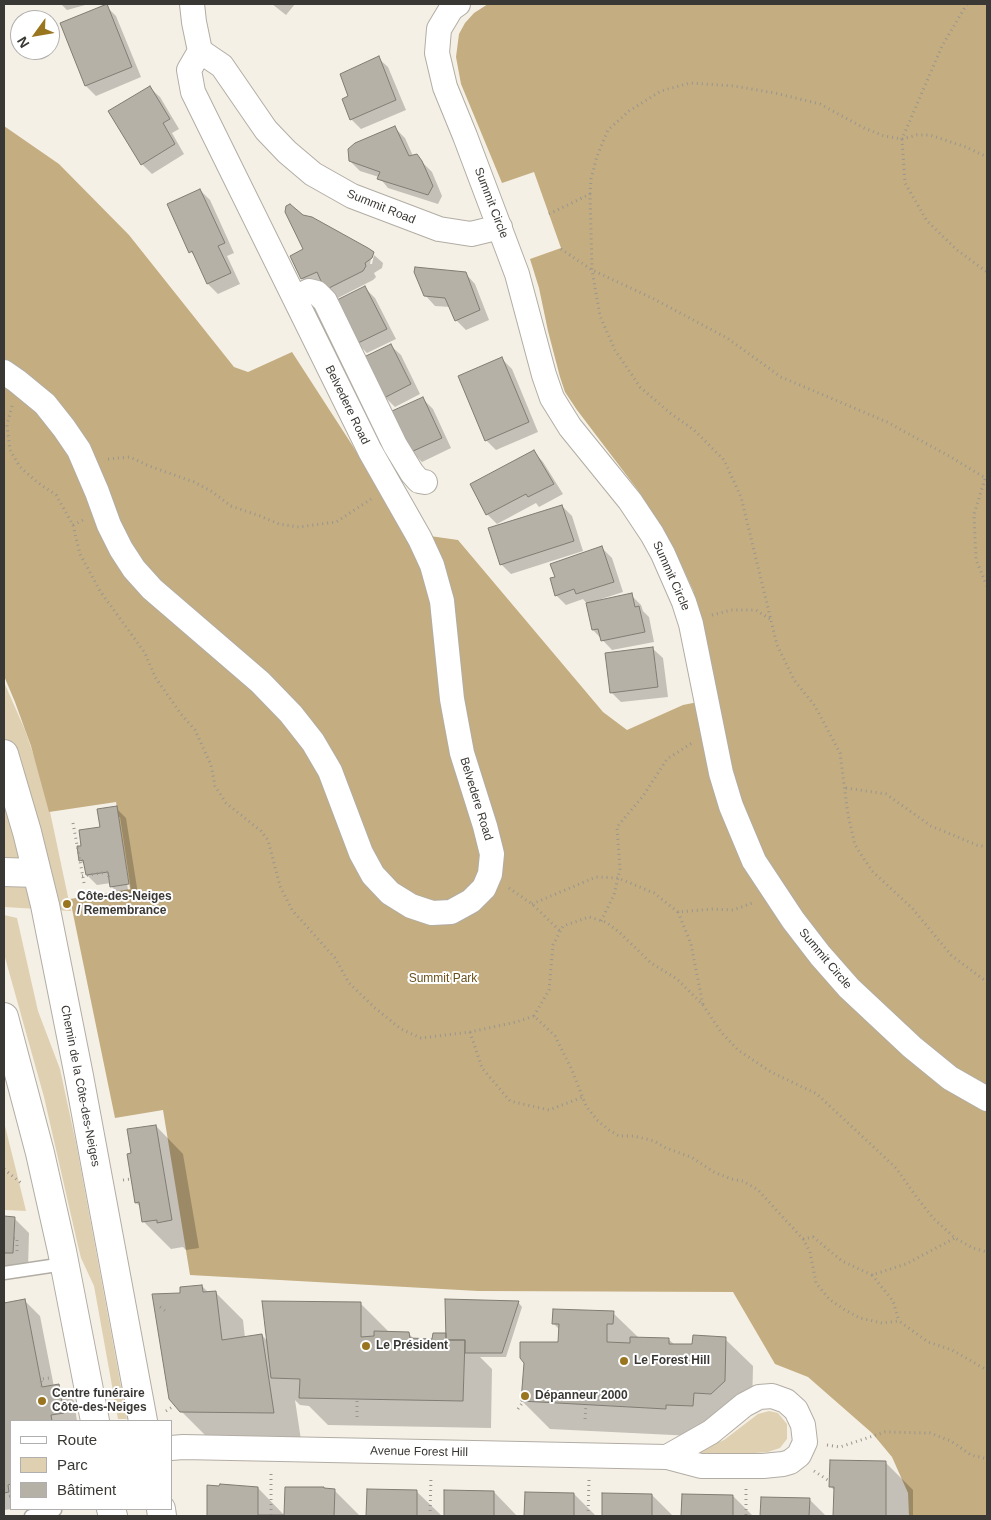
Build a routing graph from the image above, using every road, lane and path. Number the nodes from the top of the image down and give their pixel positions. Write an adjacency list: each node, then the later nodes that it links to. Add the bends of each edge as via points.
1 (192, 4): 4 (street)
2 (458, 4): 9 (street, Summit Circle, via 451,9 439,29 437,53 445,87)
3 (967, 4): 5 (path, via 942,46)
4 (200, 51): 9 (street, Summit Road, via 222,66 266,130 314,174 352,196 438,229 471,234); 13 (street, Belvedere Road, via 189,70 193,92)
5 (902, 139): 6 (path, via 930,135); 7 (path, via 864,128 806,100 734,86 690,83 661,91 629,111 608,130 597,156); 12 (path, via 905,183 926,220 957,250)
6 (987, 157)
7 (590, 194): 8 (path); 11 (path)
8 (549, 214)
9 (500, 227): 21 (street, Summit Circle, via 517,274 552,398 570,427 630,501 652,534)
10 (561, 249): 11 (path)
11 (592, 270): 16 (path, via 727,338 781,377 886,422); 20 (path, via 600,316 615,350 640,387 694,430 724,460 741,496)
12 (987, 272)
13 (295, 298): 17 (street, via 308,292 317,293 324,301 395,445 412,473 419,481); 18 (street, Belvedere Road)
14 (10, 376): 15 (street, Belvedere Road, via 45,404 79,450); 43 (path, via 7,426 10,450 20,467 56,495 73,525 80,554 100,590 145,653 155,677 195,730 211,764 215,786 226,803 268,840 280,886 292,910 334,958 349,982 401,1029 421,1038)
15 (87, 468): 18 (path, via 111,458 130,457 194,482 231,506 279,524 299,527 336,522); 29 (street, Belvedere Road, via 109,525 134,569 152,589 260,682 313,742 330,771 361,853 373,875 390,893 411,906 432,913 451,912 471,902 484,888)
16 (986, 479): 19 (path, via 974,514 976,560)
17 (425, 482)
18 (390, 486): 29 (street, Belvedere Road, via 432,564 442,601 454,715 492,854)
19 (987, 586)
20 (771, 619): 21 (path, via 756,610 731,610); 24 (path, via 777,645 794,680 816,706 840,753)
21 (691, 624): 22 (street, Summit Circle)
22 (712, 737): 32 (path, via 691,743 667,759 643,796 617,827); 34 (street, Summit Circle, via 741,831 754,861)
23 (4, 754): 28 (main road, Chemin de la Côte-des-Neiges)
24 (846, 788): 26 (path, via 886,794 930,826); 39 (path, via 855,845 872,871 912,908 951,955)
25 (73, 823): 30 (path)
26 (987, 846)
27 (4, 872): 28 (main road)
28 (37, 873): 69 (main road, Chemin de la Côte-des-Neiges)
29 (490, 874): 35 (path)
30 (82, 876): 31 (path, via 108,872); 33 (path)
31 (109, 878)
32 (618, 878): 35 (path, via 596,877); 36 (path, via 654,893); 37 (path, via 614,896)
33 (84, 883)
34 (775, 895): 36 (path, via 733,910); 45 (street, Summit Circle, via 849,988 950,1078)
35 (532, 904): 38 (path)
36 (678, 912): 40 (path, via 691,944)
37 (601, 921): 38 (path, via 589,917 563,926); 40 (path, via 619,932 651,964 677,979)
38 (560, 931): 41 (path, via 553,945 549,990)
39 (987, 982)
40 (702, 1005): 51 (path, via 738,1050 771,1072 818,1094 896,1168 933,1218)
41 (534, 1016): 43 (path); 44 (path, via 555,1036)
42 (4, 1017): 55 (main road, via 32,1118)
43 (470, 1032): 44 (path, via 482,1068 510,1101 550,1110)
44 (583, 1097): 52 (path, via 597,1120 619,1136 654,1141 758,1190)
45 (987, 1099)
46 (4, 1169): 49 (path)
47 (131, 1179): 48 (path)
48 (122, 1180)
49 (25, 1185)
50 (14, 1238): 54 (path, via 17,1238)
51 (955, 1238): 53 (path); 57 (path, via 906,1264)
52 (803, 1239): 57 (path, via 814,1237 842,1261); 60 (path, via 810,1252 816,1283 829,1299 860,1318 882,1323)
53 (987, 1252)
54 (16, 1255)
55 (64, 1264): 56 (lane); 72 (main road)
56 (4, 1272)
57 (872, 1275): 60 (path, via 893,1301)
58 (160, 1308): 59 (path)
59 (167, 1312)
60 (899, 1322): 61 (path, via 928,1342 952,1350)
61 (987, 1370)
62 (49, 1378): 63 (path, via 41,1379)
63 (42, 1388)
64 (357, 1399): 70 (path)
65 (523, 1402): 68 (path)
66 (586, 1405): 71 (path)
67 (174, 1406): 69 (path)
68 (518, 1409)
69 (154, 1417)
70 (357, 1417)
71 (585, 1419)
72 (95, 1420)
73 (822, 1444): 76 (path, via 840,1447 885,1432 930,1433 951,1441 971,1455)
74 (172, 1448): 75 (street, Avenue Forest Hill)
75 (667, 1457): 75 (street, Avenue Forest Hill, via 701,1466 784,1464 802,1449 803,1425 796,1410 786,1401 772,1396 759,1397 711,1432)
76 (987, 1459)
77 (813, 1471): 81 (path)
78 (271, 1473): 84 (path)
79 (432, 1476): 86 (path)
80 (589, 1480): 87 (path)
81 (829, 1481)
82 (746, 1483): 88 (path)
83 (57, 1512): 85 (lane)
84 (271, 1515)
85 (31, 1516)
86 (430, 1516)
87 (588, 1516)
88 (746, 1516)

